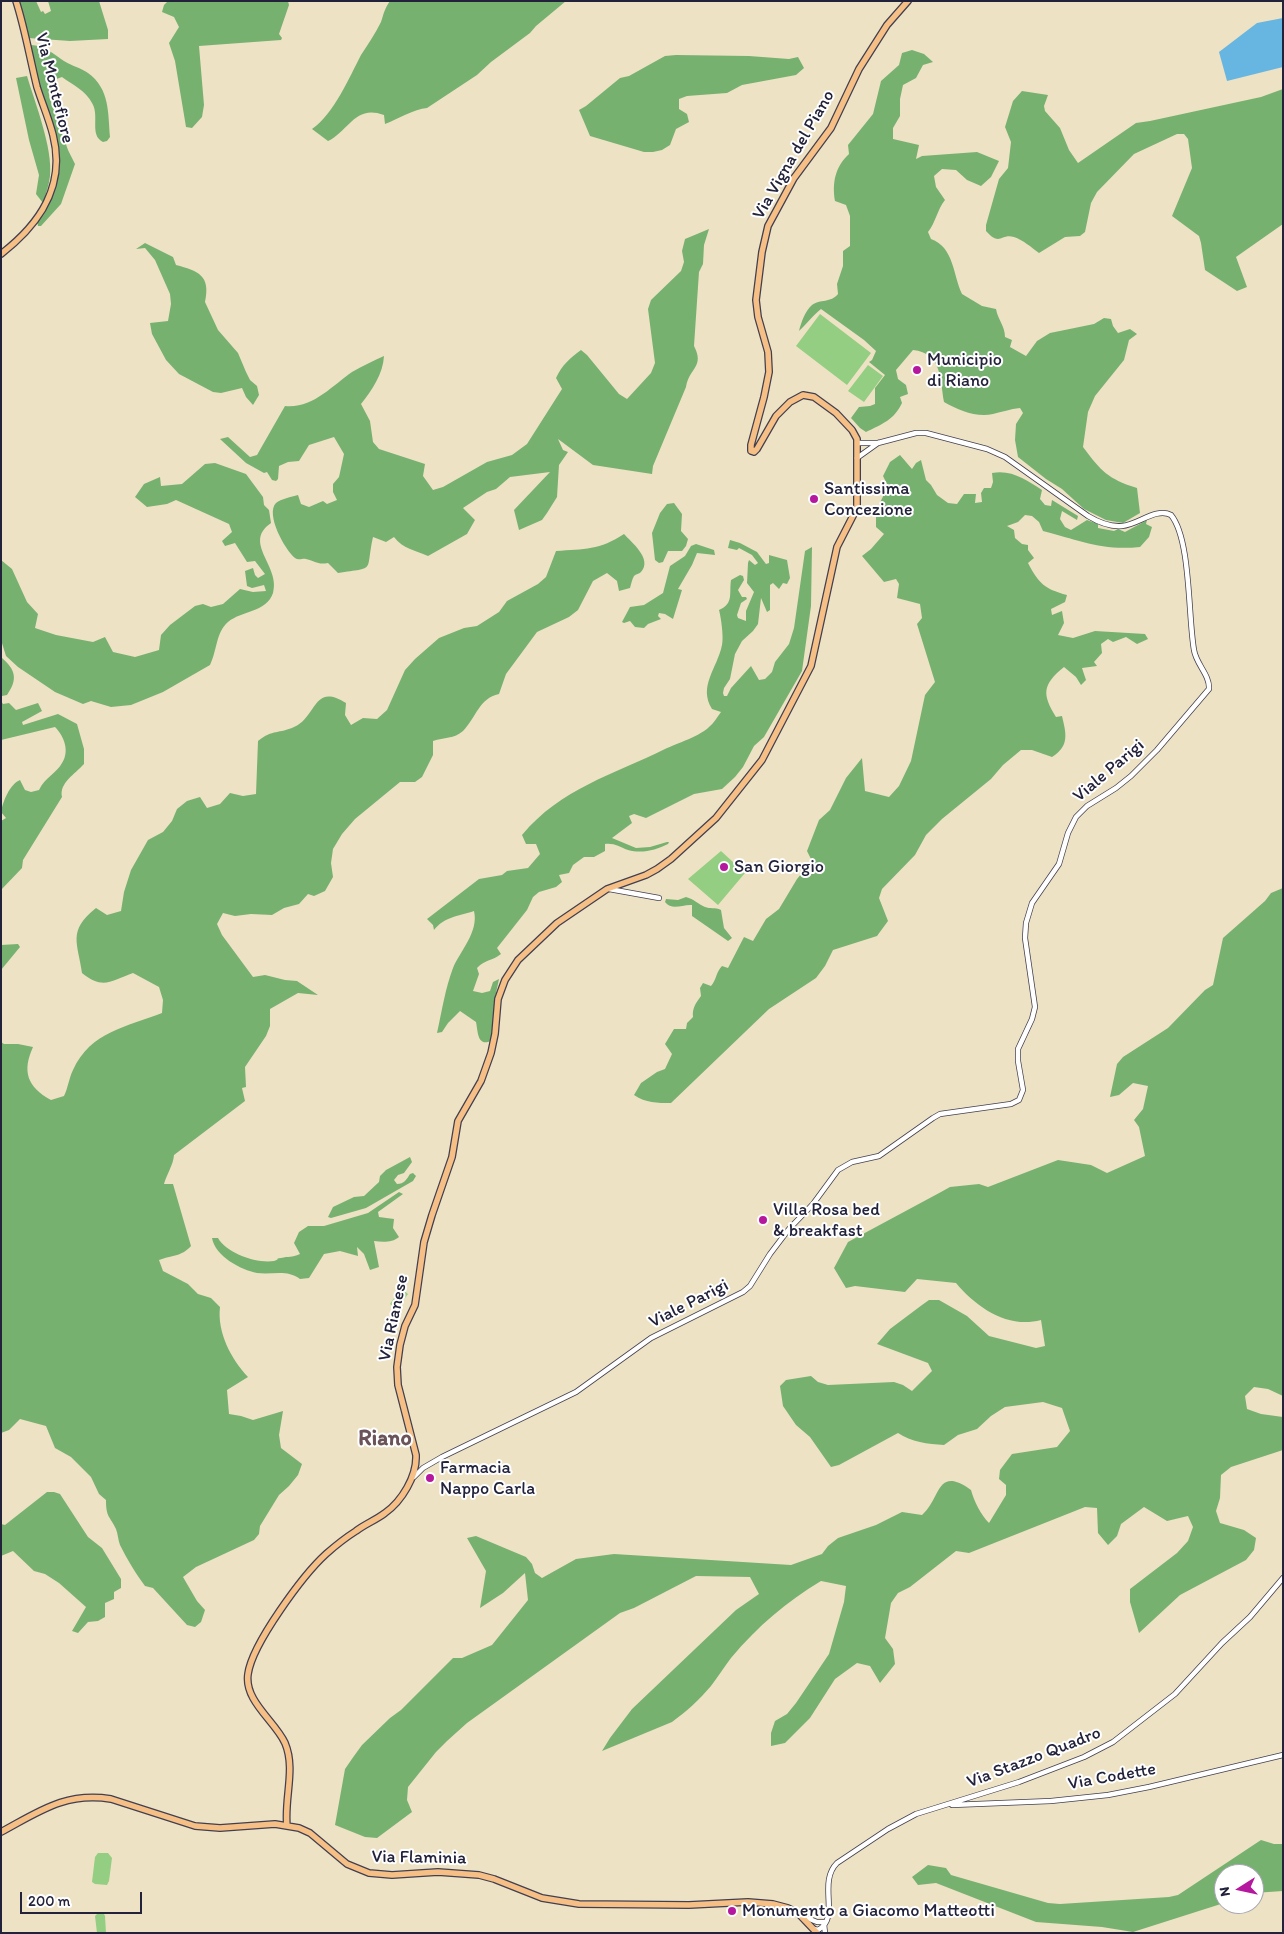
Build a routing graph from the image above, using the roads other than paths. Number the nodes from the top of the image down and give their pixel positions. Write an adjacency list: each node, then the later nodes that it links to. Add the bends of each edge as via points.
1 (16, 1): 3 (main road, Via Montefiore, via 38,91 53,136 55,171 50,195 38,217)
2 (908, 1): 4 (main road, Via Vigna del Piano, via 865,59 828,132 801,167 772,217 763,246 757,296 757,313 769,368 751,451 757,449 772,421 795,398 803,395 814,397 836,413 852,430)
3 (1, 254)
4 (857, 443): 5 (street); 6 (main road, Via Rianese)
5 (878, 443): 6 (street); 9 (street, Viale Parigi, via 923,432 987,449 1008,459 1091,518 1107,524 1125,526 1155,514 1171,515 1184,547 1194,652 1210,686 1144,763 1076,817 1069,828 1058,866 1032,903 1025,938 1035,1007 1018,1049 1023,1090 1019,1100 1011,1104 940,1114 879,1156 844,1166 787,1231 743,1292 656,1335 580,1390 442,1457)
6 (858, 458): 7 (main road, Via Rianese, via 858,506 836,549 811,666 762,760 719,814 671,859 648,874)
7 (607, 889): 8 (street); 9 (main road, Via Rianese, via 550,929 518,960 501,989 492,1053 481,1080 458,1119 452,1157 424,1242 415,1304 399,1349 398,1385 416,1453)
8 (659, 898)
9 (411, 1480): 13 (main road, Via Rianese, via 389,1510 348,1536 320,1561 276,1618 251,1664 247,1680 250,1690 282,1737 288,1752)
10 (1283, 1578): 12 (street, Via Stazzo Quadro, via 1175,1694 1118,1738 1087,1755)
11 (1283, 1755): 12 (street, Via Codette, via 1108,1795)
12 (944, 1806): 16 (street, Via Stazzo Quadro, via 903,1821 835,1866 828,1883 829,1914)
13 (287, 1826): 14 (main road, Via Flaminia, via 199,1827 111,1799 87,1797 56,1804); 15 (main road, Via Flaminia, via 308,1832 347,1864 370,1873 476,1874 542,1898 579,1904 758,1902 788,1908)
14 (1, 1832)
15 (801, 1916): 16 (street); 17 (main road, Via Flaminia)
16 (824, 1922): 17 (street); 18 (street)
17 (816, 1931)
18 (825, 1933)

